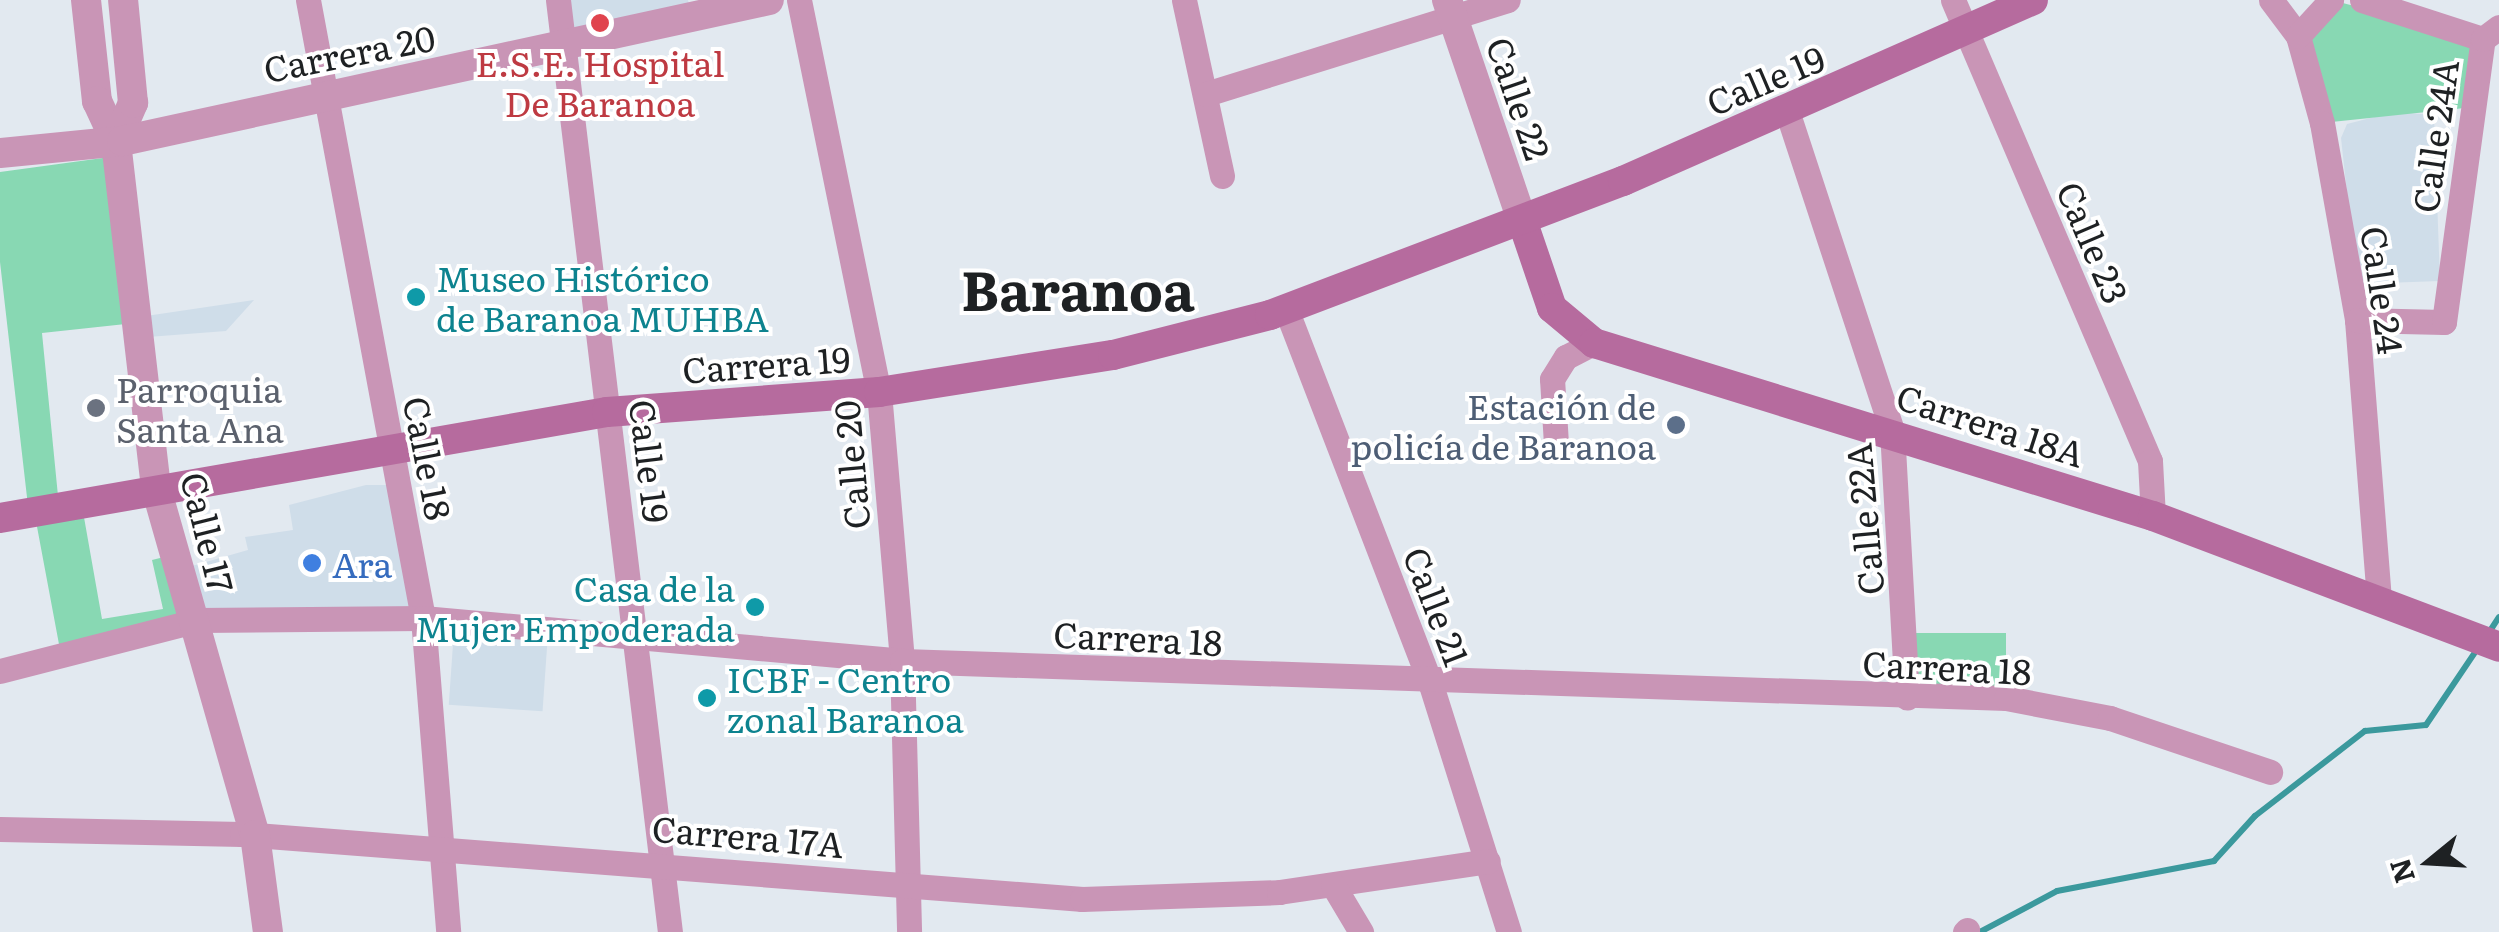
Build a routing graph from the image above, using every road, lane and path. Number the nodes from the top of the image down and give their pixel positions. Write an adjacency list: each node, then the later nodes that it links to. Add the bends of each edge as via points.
1 (86, 0): 22 (street, Calle 17, via 97,100)
2 (124, 0): 22 (street, Calle 17, via 133,103)
3 (308, 0): 19 (street, Calle 18)
4 (558, 0): 18 (street, Calle 19)
5 (769, 0): 18 (street, Carrera 20)
6 (798, 0): 29 (street, Calle 20)
7 (1184, 0): 20 (street)
8 (1508, 0): 14 (street)
9 (1952, 0): 16 (street, Calle 23)
10 (2272, 0): 17 (street, Calle 24)
11 (2332, 0): 17 (street)
12 (2362, 0): 15 (street)
13 (2036, 3): 16 (main road, Calle 19)
14 (1450, 9): 20 (street); 25 (street, Calle 22)
15 (2491, 33): 27 (street, Calle 24A, via 2444,322)
16 (1968, 34): 21 (main road, Calle 19); 35 (street, Calle 23, via 2150,461)
17 (2298, 36): 27 (street, Calle 24)
18 (564, 48): 19 (street, Carrera 20); 30 (street, Calle 19)
19 (327, 94): 22 (street, Carrera 20); 33 (street, Calle 18)
20 (1206, 94): 24 (street)
21 (1787, 111): 25 (main road, Calle 19); 31 (street, Calle 22A)
22 (116, 142): 23 (street, Carrera 20); 34 (street, Calle 17)
23 (0, 153)
24 (1222, 176)
25 (1522, 220): 26 (main road, Carrera 19); 28 (main road, Carrera 18A, via 1552,308)
26 (1286, 309): 29 (main road, Carrera 19, via 1113,356); 44 (street, Calle 21)
27 (2357, 320): 37 (street, Calle 24)
28 (1594, 343): 31 (main road, Carrera 18A); 32 (street, via 1566,357 1552,378)
29 (880, 392): 30 (main road, Carrera 19); 42 (street, Calle 20)
30 (607, 412): 33 (main road, Carrera 19); 40 (street, Calle 19)
31 (1892, 430): 35 (main road, Carrera 18A); 45 (street, Calle 22A)
32 (1556, 444)
33 (390, 445): 34 (main road, Carrera 19); 38 (street, Calle 18)
34 (156, 488): 36 (main road, Carrera 19); 39 (street, Calle 17)
35 (2153, 516): 37 (main road, Carrera 18A)
36 (0, 518)
37 (2379, 602): 41 (main road, Carrera 18A)
38 (423, 618): 39 (street, Carrera 18); 40 (street, Carrera 18); 49 (street, Calle 18)
39 (192, 622): 43 (street, Carrera 18); 48 (street, Calle 17)
40 (636, 638): 42 (street, Carrera 18); 51 (street, Calle 19)
41 (2499, 646)
42 (902, 661): 44 (street, Carrera 18); 52 (street, Calle 20)
43 (0, 671)
44 (1431, 685): 45 (street, Carrera 18); 50 (street, Calle 21)
45 (1907, 698): 46 (street, Carrera 18, via 2006,698 2110,718)
46 (2270, 772)
47 (0, 829): 48 (street, Carrera 17A)
48 (256, 835): 49 (street, Carrera 17A); 54 (street, Calle 17)
49 (446, 850): 51 (street, Carrera 17A); 55 (street, Calle 18)
50 (1488, 861): 53 (street, Carrera 17A); 59 (street, Calle 21)
51 (664, 862): 52 (street, Carrera 17A); 56 (street, Calle 19)
52 (909, 885): 53 (street, Carrera 17A, via 1082,898); 57 (street, Calle 20)
53 (1333, 885): 58 (street)
54 (268, 932)
55 (448, 932)
56 (670, 932)
57 (910, 932)
58 (1361, 932)
59 (1509, 932)

